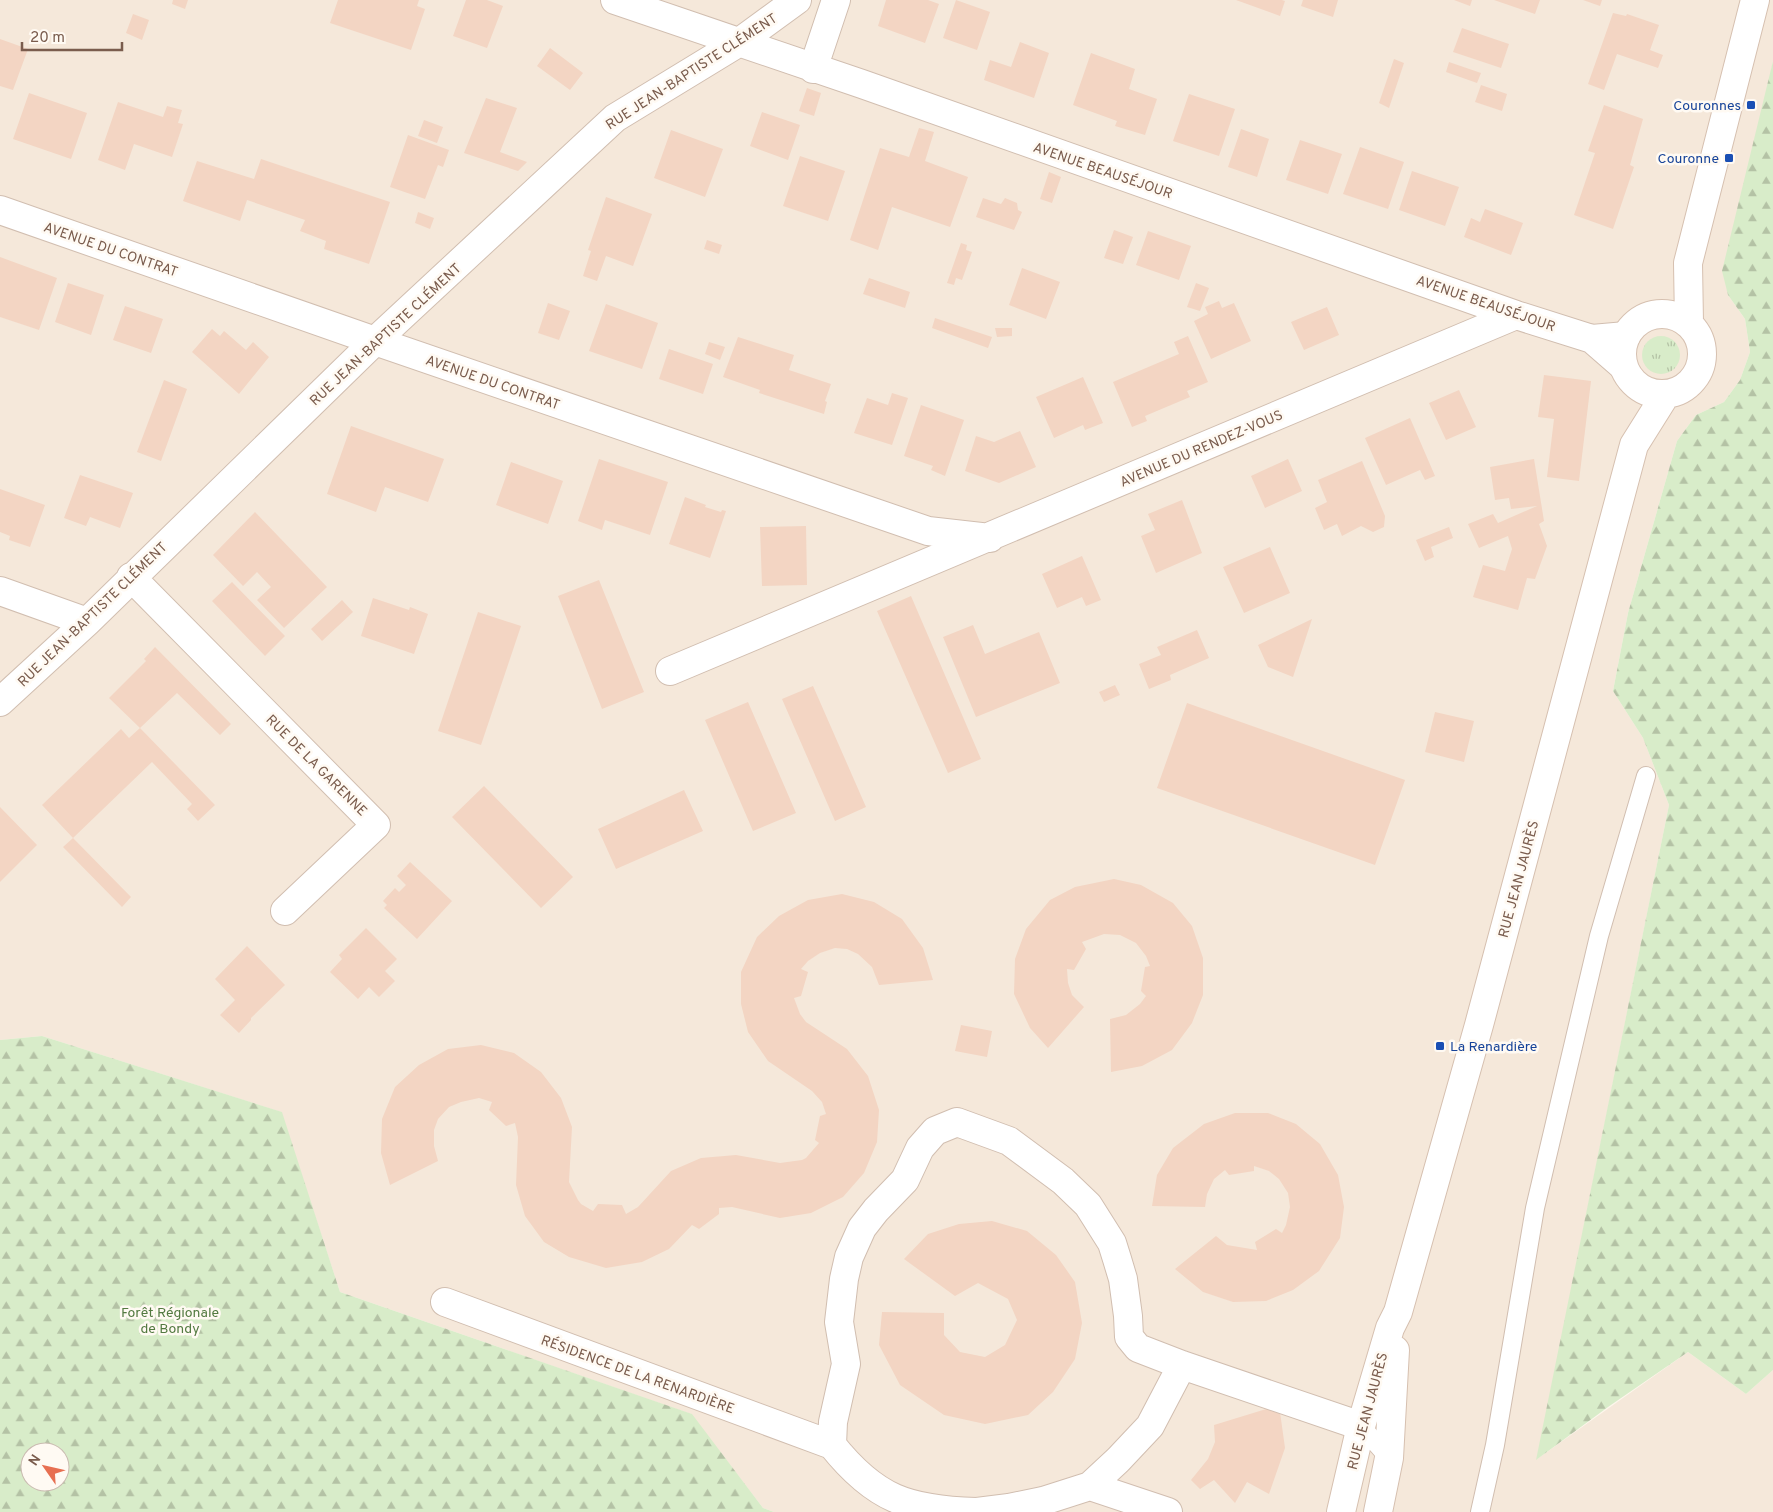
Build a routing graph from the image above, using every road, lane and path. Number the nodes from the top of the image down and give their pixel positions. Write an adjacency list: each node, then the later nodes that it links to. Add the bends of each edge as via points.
1 (615, 0): 5 (street, AVENUE BEAUSÉJOUR)
2 (797, 0): 5 (street, RUE JEAN-BAPTISTE CLÉMENT)
3 (836, 0): 6 (street)
4 (1755, 0): 8 (street)
5 (738, 43): 6 (street, AVENUE BEAUSÉJOUR); 14 (street, RUE JEAN-BAPTISTE CLÉMENT, via 615,118)
6 (813, 69): 9 (street, AVENUE BEAUSÉJOUR)
7 (0, 210): 14 (street, AVENUE DU CONTRAT)
8 (1688, 264): 10 (street); 11 (street)
9 (1516, 315): 13 (street, AVENUE BEAUSÉJOUR); 18 (street, AVENUE DU RENDEZ-VOUS)
10 (1652, 315): 11 (street, via 1665,314); 12 (street, via 1637,323)
11 (1688, 323): 16 (street, via 1702,346 1698,373 1679,391)
12 (1626, 336): 13 (street, AVENUE BEAUSÉJOUR); 15 (street, via 1622,356)
13 (1592, 339): 15 (street, AVENUE BEAUSÉJOUR)
14 (375, 341): 18 (street, AVENUE DU CONTRAT, via 928,531); 19 (street, RUE JEAN-BAPTISTE CLÉMENT)
15 (1628, 374): 16 (street, via 1642,389 1653,394); 17 (street, RUE JEAN JAURÈS)
16 (1666, 394): 17 (street, RUE JEAN JAURÈS)
17 (1634, 445): 27 (street, RUE JEAN JAURÈS, via 1479,1025)
18 (990, 538): 22 (street, AVENUE DU RENDEZ-VOUS)
19 (132, 577): 21 (street, RUE JEAN-BAPTISTE CLÉMENT); 25 (street, RUE DE LA GARENNE, via 376,825)
20 (0, 591): 21 (street)
21 (87, 622): 23 (street, RUE JEAN-BAPTISTE CLÉMENT)
22 (670, 671)
23 (0, 702)
24 (1646, 776): 37 (lane, via 1599,936 1534,1208 1495,1445)
25 (285, 911)
26 (445, 1302): 30 (street, RÉSIDENCE DE LA RENARDIÈRE)
27 (1398, 1312): 29 (street, RUE JEAN JAURÈS, via 1390,1328); 31 (street, RUE JEAN JAURÈS)
28 (1182, 1366): 29 (street); 30 (street, via 1138,1348 1128,1337 1123,1280 1117,1259 1112,1243 1088,1205 1063,1181 1009,1141 957,1122 935,1130 920,1148 905,1180 862,1228 849,1258 839,1322 846,1364 832,1422); 32 (street, via 1150,1426)
29 (1361, 1426): 31 (lane); 35 (street, RUE JEAN JAURÈS)
30 (832, 1445): 33 (street, via 849,1466 874,1488 909,1504 942,1511)
31 (1389, 1458): 36 (street, RUE JEAN JAURÈS)
32 (1090, 1486): 33 (street, via 1043,1501); 34 (street)
33 (977, 1512)
34 (1168, 1512)
35 (1341, 1512)
36 (1378, 1512)
37 (1480, 1512)

